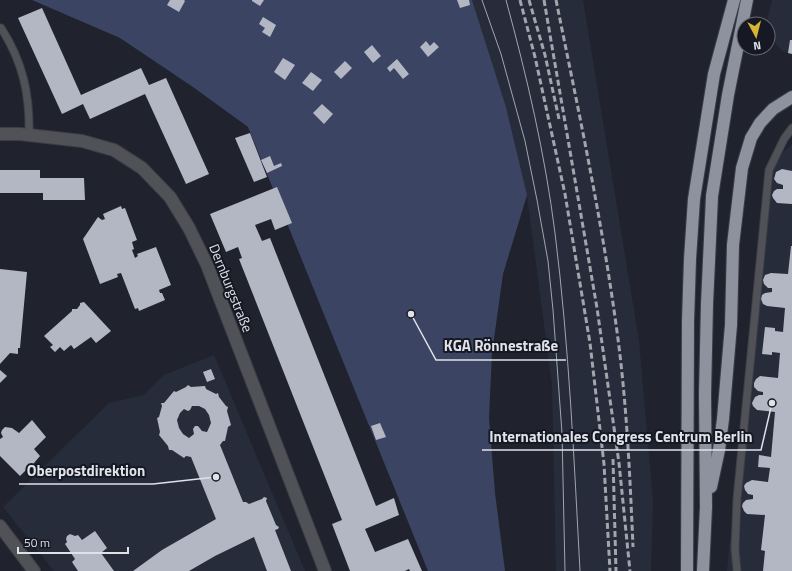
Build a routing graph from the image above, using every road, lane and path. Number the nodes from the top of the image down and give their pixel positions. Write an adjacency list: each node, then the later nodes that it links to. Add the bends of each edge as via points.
1 (734, 0): 12 (highway, via 714,74 694,198 688,320)
2 (747, 0): 8 (highway, via 728,94 712,196 706,304)
3 (1, 28): 7 (lane, via 12,45 26,88 30,114)
4 (792, 97): 8 (highway, via 773,109 760,123 751,138 742,168 733,246 731,325 720,450)
5 (792, 128): 14 (lane, via 769,170 737,499 735,549)
6 (0, 134): 7 (street, Dernburgstraße)
7 (29, 135): 11 (street, Dernburgstraße, via 82,141 114,150 142,168 170,197 207,265)
8 (706, 507): 13 (highway)
9 (0, 526): 10 (street)
10 (34, 571)
11 (325, 571)
12 (688, 571)
13 (703, 571)
14 (738, 571)

